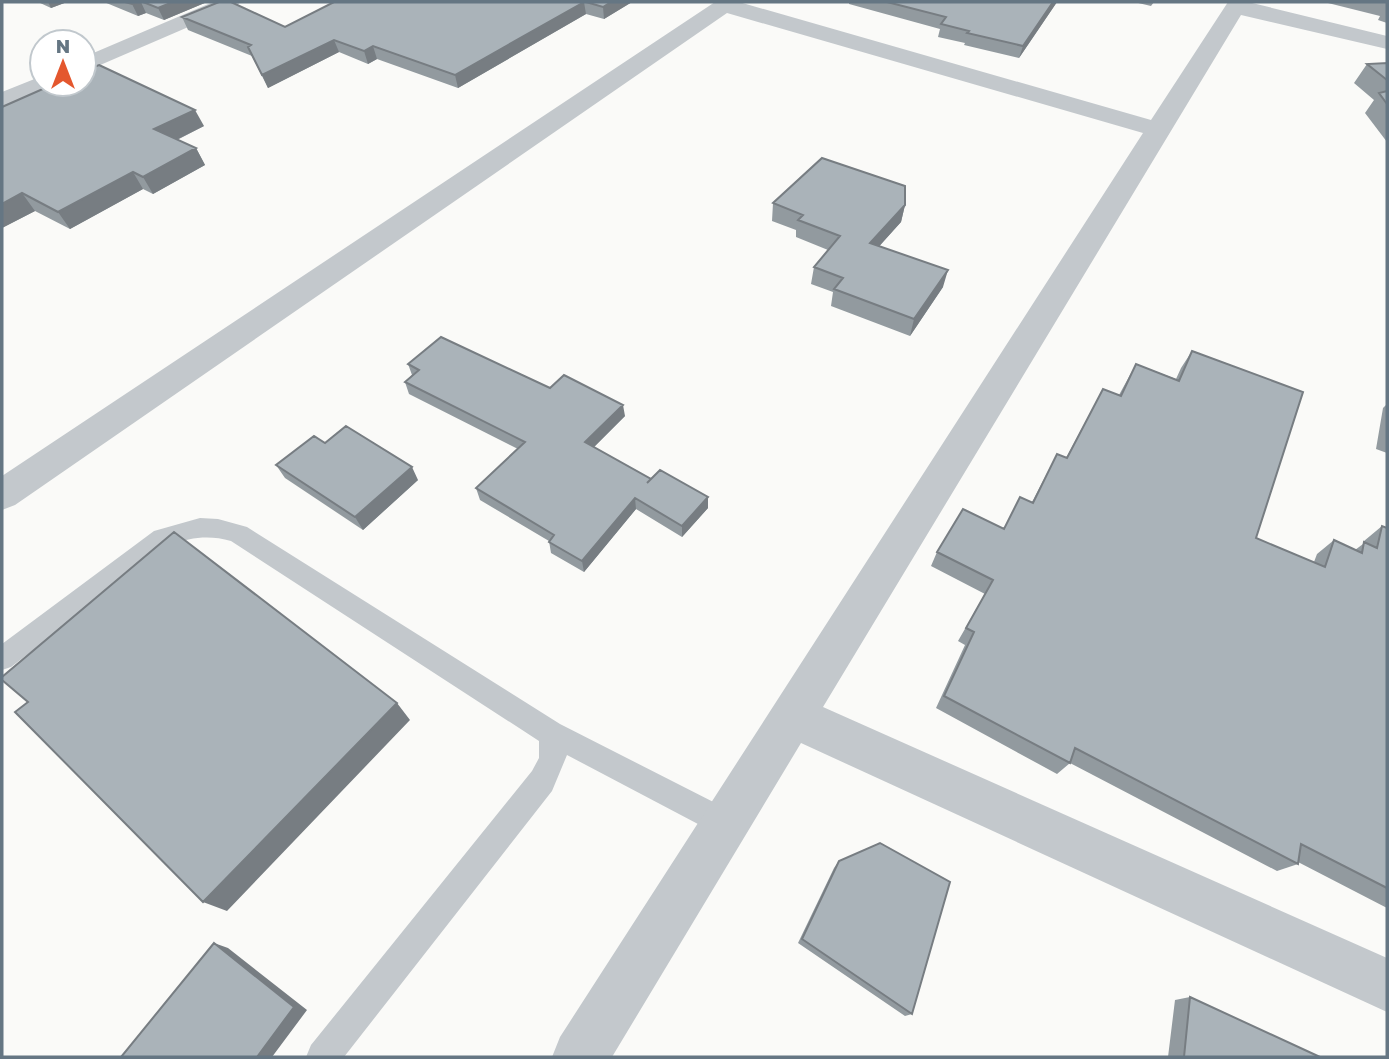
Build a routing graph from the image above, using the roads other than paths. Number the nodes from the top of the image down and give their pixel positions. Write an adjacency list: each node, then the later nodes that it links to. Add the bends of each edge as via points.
1 (230, 2): 5 (street)
2 (726, 4): 10 (street); 11 (street)
3 (1237, 4): 4 (street); 10 (street)
4 (1387, 42)
5 (98, 59)
6 (2, 72): 7 (street)
7 (28, 82)
8 (28, 89): 9 (street)
9 (2, 100)
10 (1158, 130): 13 (street)
11 (2, 495)
12 (2, 659): 14 (lane, via 162,538 190,528 218,527 239,534)
13 (792, 716): 15 (street); 16 (street)
14 (551, 733): 15 (lane); 17 (lane, via 556,748 542,781)
15 (725, 823): 18 (street)
16 (1387, 985)
17 (323, 1057)
18 (580, 1057)

